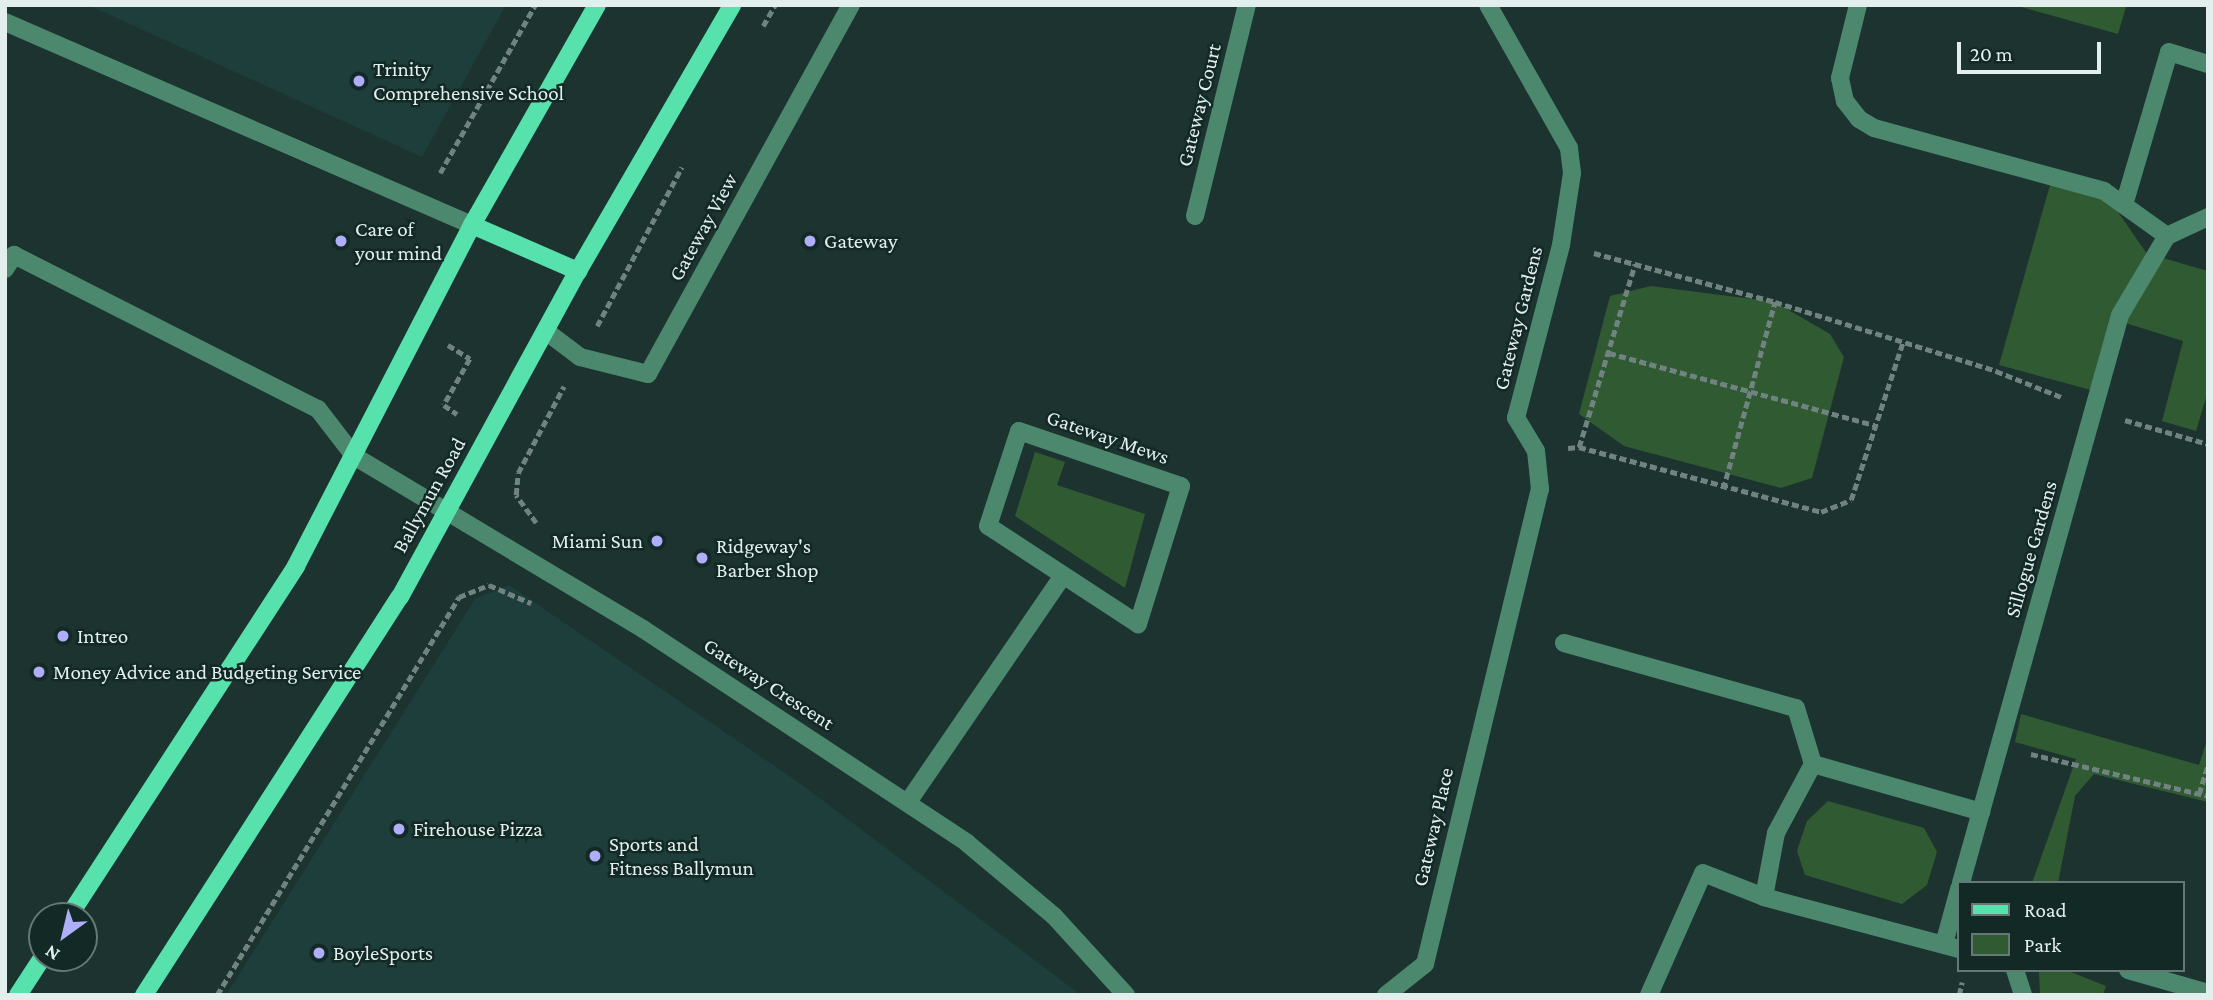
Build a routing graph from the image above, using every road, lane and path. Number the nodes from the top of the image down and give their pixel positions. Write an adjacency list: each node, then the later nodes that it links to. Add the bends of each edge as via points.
1 (535, 5): 13 (path)
2 (597, 5): 17 (main road)
3 (732, 5): 22 (main road, Ballymun Road)
4 (775, 5): 10 (path)
5 (851, 5): 28 (street, Gateway View, via 648,374)
6 (1247, 5): 15 (street, Gateway Court)
7 (1488, 5): 19 (street, Gateway Gardens, via 1569,148 1572,173)
8 (1858, 5): 14 (street, via 1840,78 1845,101 1859,119 1874,128 2104,191)
9 (5, 22): 13 (street)
10 (761, 29)
11 (2208, 64): 14 (street, via 2169,52)
12 (684, 162): 28 (path)
13 (424, 201): 17 (street)
14 (2124, 205): 18 (street)
15 (1195, 216)
16 (2208, 217): 18 (street)
17 (472, 225): 22 (main road); 36 (main road)
18 (2167, 236): 30 (street, Sillogue Gardens, via 2120,316)
19 (1561, 245): 20 (path); 35 (street, Gateway Gardens, via 1516,418)
20 (1635, 264): 23 (path); 27 (path)
21 (5, 269): 36 (street, via 14,255 318,409)
22 (578, 271): 24 (main road, Ballymun Road)
23 (1775, 302): 25 (path); 29 (path)
24 (547, 332): 28 (street, Gateway View); 38 (main road, Ballymun Road)
25 (1903, 342): 30 (path, via 1996,371); 32 (path)
26 (447, 345): 31 (path, via 470,359 444,405)
27 (1609, 353): 29 (path); 34 (path)
28 (580, 357): 39 (path, via 517,473 516,495)
29 (1750, 392): 32 (path); 37 (path)
30 (2093, 409): 33 (path); 44 (street, Sillogue Gardens)
31 (457, 414)
32 (1874, 425): 37 (path, via 1852,500 1821,512)
33 (2208, 444)
34 (1579, 447): 35 (path); 37 (path)
35 (1536, 451): 43 (street, Gateway Gardens, via 1540,489)
36 (354, 456): 38 (street, Gateway Crescent); 54 (main road, via 291,575)
37 (1723, 489)
38 (445, 513): 49 (street, Gateway Crescent, via 643,629); 61 (main road, Ballymun Road, via 400,597)
39 (539, 526)
40 (1063, 576): 40 (street, Gateway Mews, via 1138,624 1181,486 1019,431 988,526); 49 (street)
41 (529, 606): 62 (path, via 489,585 459,597)
42 (1564, 643): 45 (street, via 1796,708)
43 (1498, 652): 64 (street, Gateway Place, via 1425,964)
44 (2000, 747): 47 (path); 50 (street, Sillogue Gardens)
45 (1813, 764): 50 (street); 52 (street, via 1776,832)
46 (2208, 764): 47 (path)
47 (2199, 794): 48 (path)
48 (2208, 796)
49 (908, 802): 63 (street, Gateway Crescent, via 967,843 1054,916)
50 (1981, 812): 51 (street, Sillogue Gardens)
51 (1962, 881)
52 (1764, 897): 55 (street); 65 (street, via 1703,873)
53 (1958, 898): 55 (street)
54 (78, 902)
55 (1952, 946)
56 (33, 972): 60 (main road)
57 (2016, 972): 66 (street)
58 (2135, 972): 59 (street)
59 (2208, 993)
60 (18, 995)
61 (144, 995)
62 (217, 995)
63 (1126, 995)
64 (1386, 995)
65 (1649, 995)
66 (2023, 995)

